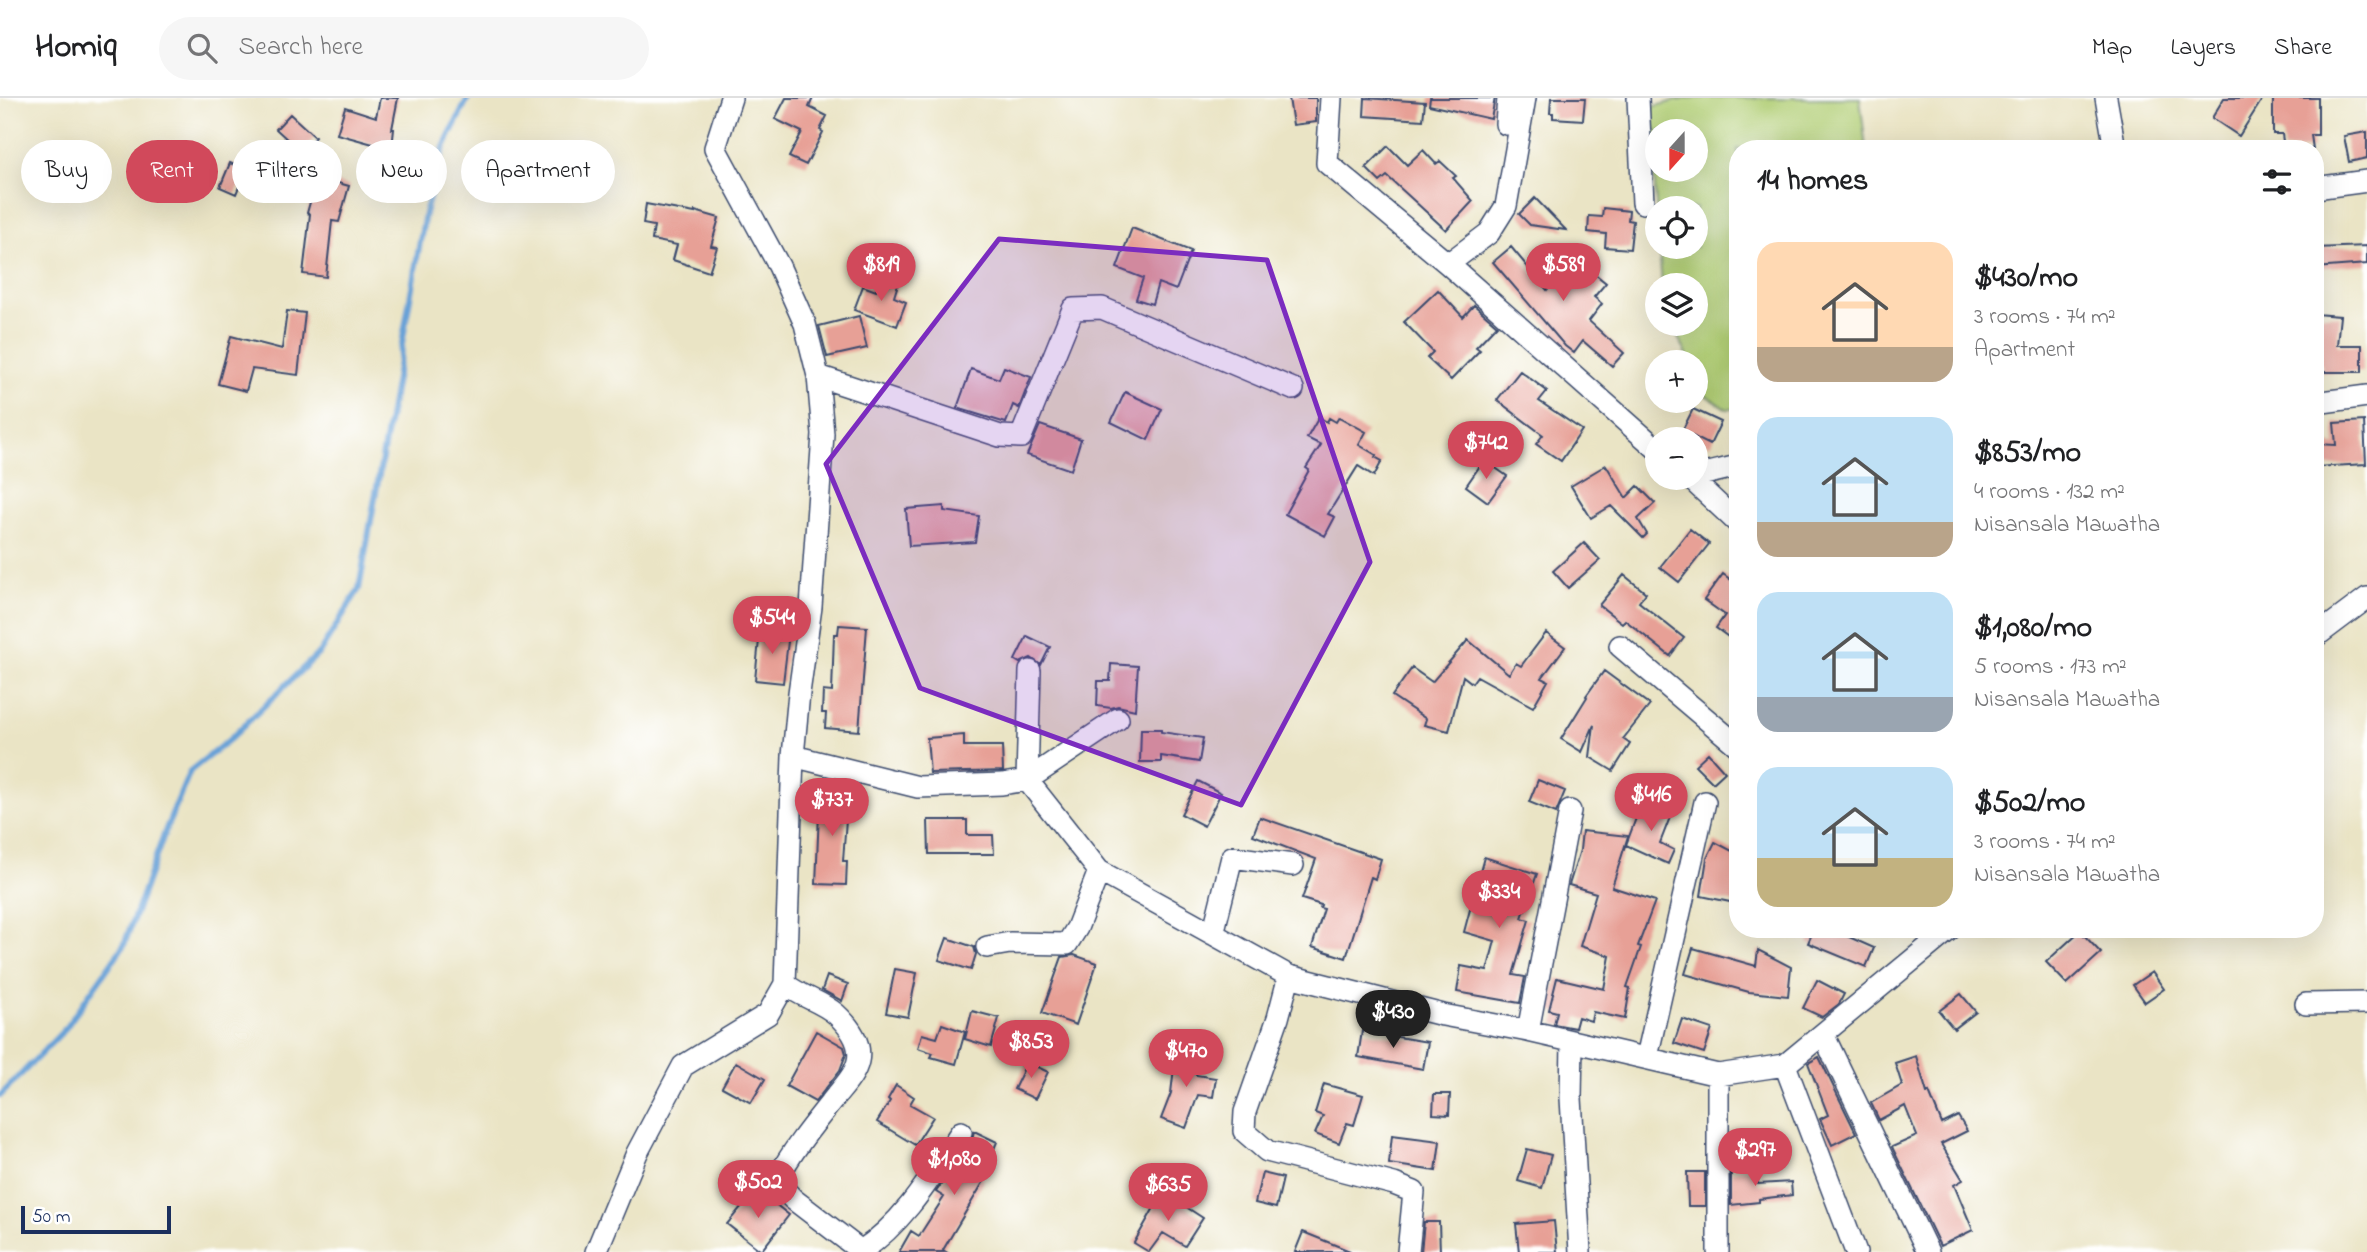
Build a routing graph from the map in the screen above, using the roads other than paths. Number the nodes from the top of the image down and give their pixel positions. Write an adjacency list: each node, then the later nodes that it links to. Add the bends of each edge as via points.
1 (731, 98): 13 (street, via 715,148 779,266 805,324)
2 (1331, 98): 12 (street, via 1327,163)
3 (1508, 98): 7 (street)
4 (1525, 98): 12 (street, via 1506,205 1489,233)
5 (1638, 98): 11 (street)
6 (2106, 98): 8 (street)
7 (1506, 124)
8 (2113, 140)
9 (2367, 181): 10 (street)
10 (2324, 187)
11 (1643, 203)
12 (1448, 264): 17 (street)
13 (818, 376): 14 (street, via 1000,436 1021,437 1073,309 1102,308); 28 (street, via 823,434 811,607)
14 (1293, 389)
15 (2367, 396): 16 (street)
16 (2324, 402)
17 (1645, 438)
18 (1729, 468): 19 (street)
19 (1708, 473)
20 (1703, 490): 21 (street)
21 (1729, 515)
22 (2367, 598): 23 (street)
23 (2324, 630)
24 (1620, 646): 27 (street)
25 (1031, 671): 29 (street)
26 (1118, 719): 29 (street)
27 (1729, 738)
28 (793, 756): 29 (street, via 918,787); 38 (street)
29 (1027, 780): 33 (street)
30 (1705, 802): 44 (street)
31 (1570, 811): 41 (street)
32 (1293, 865): 34 (street, via 1232,857)
33 (1099, 872): 34 (street); 36 (street, via 1067,944)
34 (1213, 934): 37 (street)
35 (1940, 938): 42 (street)
36 (987, 947)
37 (1289, 976): 41 (street); 49 (street, via 1245,1112 1244,1131 1267,1151 1413,1192)
38 (785, 984): 47 (street, via 837,1015 857,1039 859,1058 855,1071 776,1181 793,1199 861,1251 916,1200); 48 (street, via 768,1014 683,1066 637,1153)
39 (2367, 1003): 40 (street)
40 (2306, 1004)
41 (1528, 1031): 43 (street)
42 (1823, 1034): 45 (street); 53 (street)
43 (1572, 1042): 44 (street); 50 (street)
44 (1647, 1057): 46 (street)
45 (1785, 1065): 46 (street); 52 (street)
46 (1718, 1075): 51 (street)
47 (961, 1132)
48 (596, 1252)
49 (1408, 1252)
50 (1580, 1252)
51 (1718, 1252)
52 (1856, 1252)
53 (1928, 1252)

